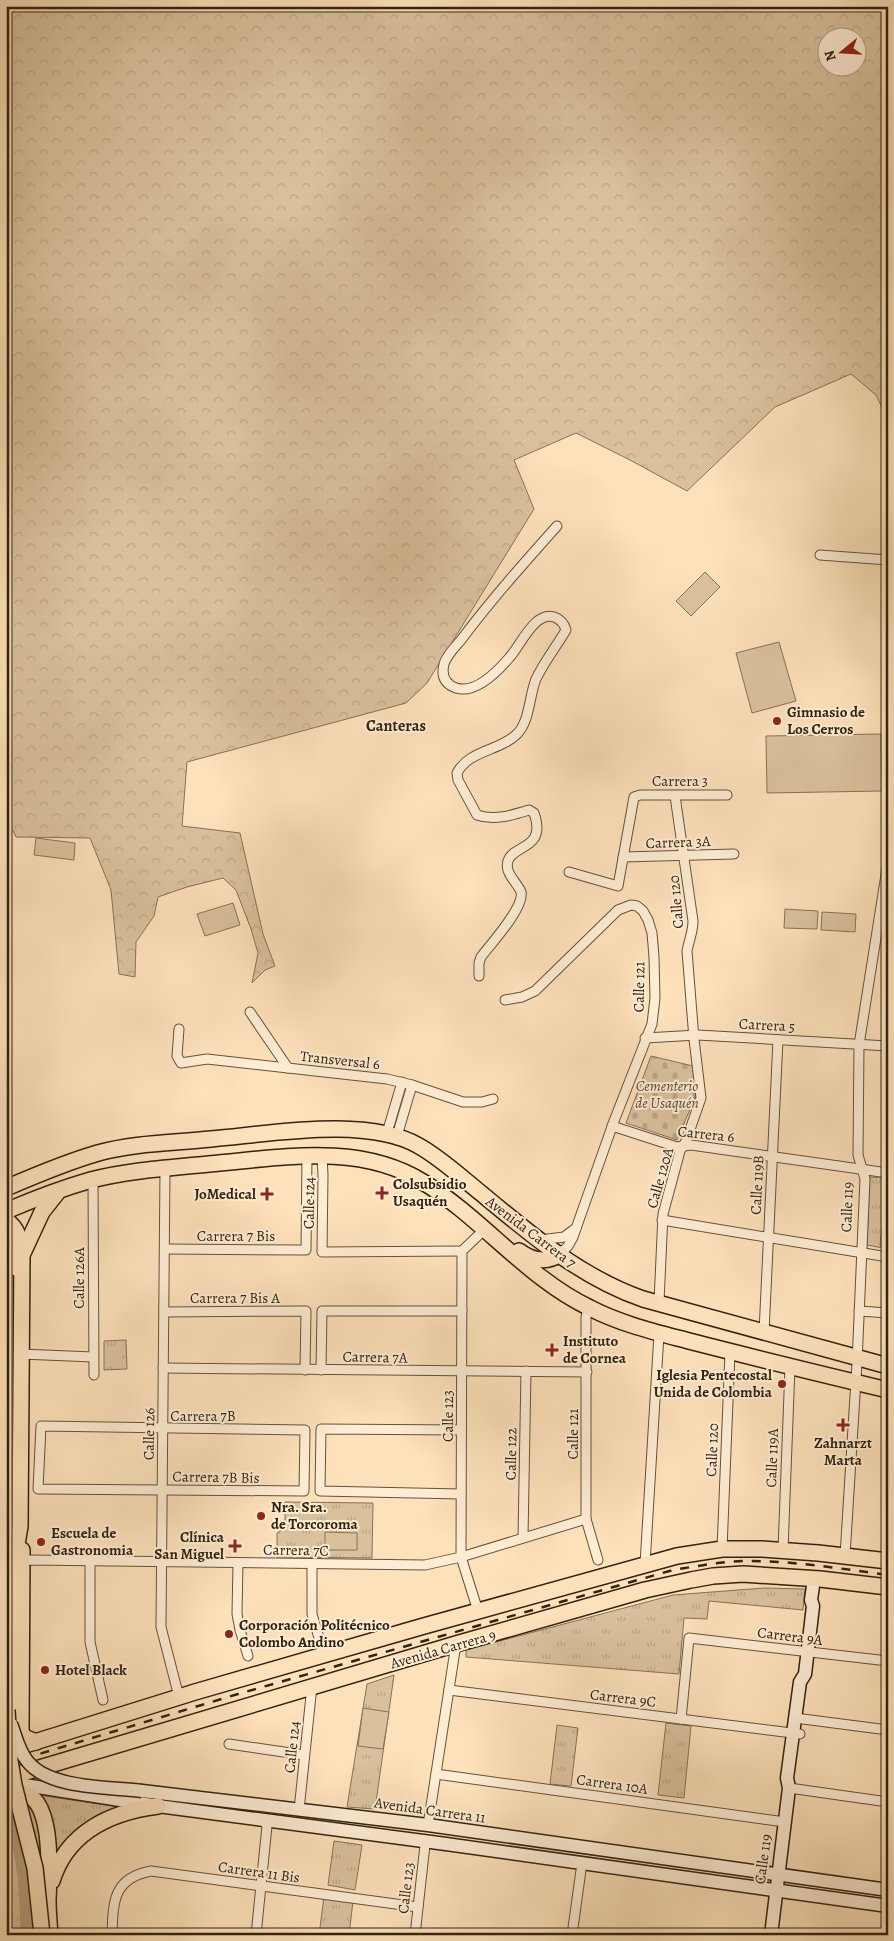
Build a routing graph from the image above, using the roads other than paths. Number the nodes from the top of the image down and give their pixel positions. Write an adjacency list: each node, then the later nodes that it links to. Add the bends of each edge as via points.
1 (557, 526): 11 (street, via 444,662 443,677 448,685 462,690 477,687 509,658 540,619 554,617 563,622 566,630 536,681 518,733 501,746 479,753 457,773 477,815 494,818 530,810 538,824 532,840 507,863 521,899 481,957)
2 (820, 555): 3 (street)
3 (888, 560)
4 (727, 795): 5 (street, Carrera 3)
5 (675, 796): 7 (street, Calle 120); 8 (street, Carrera 3, via 634,797)
6 (734, 854): 7 (street, Carrera 3A)
7 (685, 856): 8 (street, Carrera 3A); 15 (street, Calle 120, via 693,921 687,952)
8 (623, 858): 10 (street, via 618,886)
9 (888, 862): 18 (street, Calle 119)
10 (569, 872)
11 (479, 976)
12 (505, 1000): 16 (street, Calle 121, via 535,991 618,910 637,906 648,920 654,957 655,998 652,1024)
13 (250, 1012): 20 (street)
14 (179, 1029): 20 (street, Transversal 6, via 177,1056 181,1063 207,1060)
15 (694, 1035): 16 (street, Carrera 5); 17 (street, Carrera 5); 26 (street, Calle 120A, via 701,1098)
16 (645, 1038): 24 (street, Calle 121)
17 (778, 1040): 18 (street, Carrera 5); 28 (street, Calle 119B)
18 (859, 1045): 19 (street, Carrera 5); 30 (street, Calle 119, via 858,1155)
19 (888, 1046)
20 (288, 1068): 21 (street, Transversal 6)
21 (402, 1082): 22 (street, Transversal 6); 25 (street)
22 (412, 1085): 23 (street, Transversal 6, via 463,1102); 25 (street)
23 (493, 1099)
24 (612, 1126): 26 (street, Carrera 6, via 677,1147); 39 (street, Calle 121)
25 (392, 1135): 33 (main road, Avenida Carrera 7, via 323,1130 123,1147 79,1159); 42 (main road, Avenida Carrera 7, via 439,1159)
26 (684, 1145): 28 (street, Carrera 6); 38 (street, Calle 120A)
27 (315, 1156): 29 (main road, Avenida Carrera 7); 36 (main road, Avenida Carrera 7, via 368,1160 399,1170 423,1181); 45 (street, Calle 124); 46 (street, Calle 124, via 324,1175 322,1252)
28 (772, 1157): 30 (street, Carrera 6); 41 (street, Calle 119B)
29 (165, 1169): 32 (main road, Avenida Carrera 7); 44 (street, Calle 126)
30 (862, 1170): 31 (street, Carrera 6); 47 (street, Calle 119, via 865,1179)
31 (888, 1173)
32 (93, 1180): 34 (main road, Avenida Carrera 7); 63 (street, Calle 126A)
33 (6, 1188)
34 (59, 1191): 35 (main road, Avenida Carrera 7); 48 (main road, via 42,1212)
35 (6, 1210)
36 (466, 1215): 40 (main road, Avenida Carrera 7); 49 (main road, via 528,1258 542,1260)
37 (6, 1220): 48 (main road, via 16,1230)
38 (662, 1220): 41 (street); 51 (street, Calle 120A)
39 (576, 1227): 42 (street, via 564,1237); 49 (street, Calle 121, via 568,1246)
40 (484, 1229): 46 (street); 52 (main road, Avenida Carrera 7, via 533,1270)
41 (768, 1238): 47 (street); 57 (street, Calle 119B)
42 (540, 1240): 49 (main road, Avenida Carrera 7)
43 (6, 1248): 59 (main road, via 15,1256 16,1308)
44 (165, 1249): 45 (street, Carrera 7 Bis); 55 (street, Calle 126)
45 (306, 1250)
46 (462, 1251): 53 (street, Calle 123)
47 (862, 1253): 50 (street); 54 (street, Calle 119)
48 (22, 1254): 59 (main road)
49 (560, 1254): 51 (main road, Avenida Carrera 7, via 611,1287)
50 (888, 1257)
51 (659, 1302): 57 (main road, Avenida Carrera 7)
52 (588, 1308): 58 (main road, Avenida Carrera 7); 71 (street, Calle 121)
53 (462, 1311): 68 (street, via 322,1311); 69 (street, Calle 123)
54 (859, 1311): 56 (street); 62 (street, Calle 119)
55 (164, 1312): 66 (street, Calle 126); 67 (street, Carrera 7 Bis A, via 306,1311)
56 (888, 1313)
57 (764, 1332): 62 (main road, Avenida Carrera 7)
58 (659, 1334): 60 (main road, Avenida Carrera 7); 95 (street)
59 (21, 1336): 61 (main road)
60 (730, 1352): 65 (main road, Avenida Carrera 7); 84 (street, Calle 120)
61 (22, 1354): 63 (street); 82 (main road)
62 (857, 1356): 64 (main road, Avenida Carrera 7); 73 (street, Calle 119)
63 (93, 1357): 72 (street, Calle 126A)
64 (888, 1366)
65 (790, 1367): 73 (main road, Avenida Carrera 7); 85 (street, Calle 119A)
66 (163, 1368): 67 (street, Carrera 7A); 75 (street, Calle 126)
67 (305, 1370): 68 (street, Carrera 7A)
68 (321, 1370): 69 (street, Carrera 7A)
69 (462, 1371): 70 (street, Carrera 7A); 76 (street, Calle 123)
70 (526, 1371): 71 (street, Carrera 7A); 83 (street, Calle 122)
71 (587, 1372): 81 (street, Calle 121)
72 (94, 1375)
73 (856, 1382): 74 (main road, Avenida Carrera 7); 86 (street, Calle 119)
74 (888, 1390)
75 (162, 1429): 77 (street, Carrera 7B, via 40,1426); 78 (street, Calle 126); 79 (street, Carrera 7B, via 305,1430)
76 (461, 1430): 80 (street, Calle 123); 80 (street, via 321,1429 320,1491)
77 (38, 1489): 78 (street, Carrera 7B Bis)
78 (162, 1490): 79 (street, Carrera 7B Bis); 91 (street, Calle 126)
79 (304, 1491)
80 (461, 1494): 87 (street, Calle 123)
81 (586, 1519): 83 (street, Carrera 7C); 89 (street, Calle 121)
82 (20, 1526): 90 (main road); 97 (main road)
83 (524, 1538): 87 (street, Carrera 7C)
84 (722, 1549): 85 (main road, Avenida Carrera 9); 95 (main road, Avenida Carrera 9)
85 (783, 1550): 86 (main road, Avenida Carrera 9)
86 (845, 1556): 92 (main road, Avenida Carrera 9)
87 (461, 1557): 94 (street, Carrera 7C, via 425,1565); 99 (street, Calle 123)
88 (90, 1560): 90 (street, Carrera 7C); 91 (street, Carrera 7C); 108 (street, via 90,1642)
89 (598, 1560)
90 (23, 1561): 97 (street, via 17,1566); 114 (main road, via 21,1731 24,1737)
91 (162, 1562): 93 (street, Carrera 7C); 107 (street, Calle 126, via 161,1627)
92 (888, 1562)
93 (238, 1563): 94 (street, Carrera 7C); 103 (street, via 237,1614)
94 (312, 1564): 102 (street, via 312,1614)
95 (645, 1564): 99 (main road, Avenida Carrera 9)
96 (817, 1579): 98 (main road, Avenida Carrera 9); 100 (main road, Avenida Carrera 9, via 743,1574 698,1578); 101 (main road, Calle 119, via 811,1600)
97 (11, 1581): 109 (main road)
98 (888, 1587)
99 (478, 1611): 102 (main road, Avenida Carrera 9)
100 (456, 1644): 105 (main road, Avenida Carrera 9); 106 (street)
101 (808, 1652): 104 (street, Carrera 9A); 110 (street, Carrera 9A, via 690,1638); 111 (main road, Calle 119, via 805,1674 800,1682)
102 (324, 1655): 107 (main road, Avenida Carrera 9)
103 (248, 1656)
104 (888, 1662)
105 (312, 1686): 117 (street, Calle 124); 119 (main road, Avenida Carrera 9)
106 (449, 1690): 110 (street, Carrera 9C); 118 (street)
107 (180, 1697): 114 (main road, Avenida Carrera 9)
108 (102, 1700)
109 (7, 1710): 124 (main road, Avenida Carrera 11, bridge, via 28,1762 41,1774 62,1782); 137 (main road, bridge, via 10,1761 35,1868)
110 (681, 1719): 113 (street, Carrera 9C)
111 (799, 1719): 112 (street); 113 (main road, Calle 119)
112 (888, 1730)
113 (797, 1734): 120 (main road, Calle 119, via 787,1778)
114 (36, 1742): 116 (main road, Avenida Carrera 9)
115 (229, 1744): 117 (street)
116 (6, 1751)
117 (304, 1755): 124 (street, Calle 124)
118 (436, 1774): 126 (street, Carrera 10A); 127 (street)
119 (6, 1780): 123 (main road, Avenida Carrera 11)
120 (789, 1788): 122 (street); 126 (main road, Calle 119)
121 (6, 1796): 134 (main road, via 26,1795 36,1801 43,1813 48,1833)
122 (888, 1802)
123 (158, 1806): 125 (main road, Avenida Carrera 11); 134 (main road, via 113,1816 87,1832 66,1854)
124 (299, 1810): 127 (main road, Avenida Carrera 11)
125 (268, 1822): 128 (main road, Avenida Carrera 11); 131 (street)
126 (784, 1822): 130 (main road, Calle 119)
127 (428, 1825): 130 (main road, Avenida Carrera 11)
128 (426, 1843): 129 (main road, Avenida Carrera 11); 136 (street, Calle 123)
129 (582, 1863): 133 (main road, Avenida Carrera 11); 142 (street)
130 (777, 1875): 132 (main road, Avenida Carrera 11); 133 (main road, Calle 119)
131 (261, 1886): 136 (street, Carrera 11 Bis); 139 (street, Carrera 11 Bis, via 151,1871 140,1873 126,1881 116,1894); 140 (street)
132 (888, 1890)
133 (775, 1891): 135 (main road, Avenida Carrera 11); 143 (main road, Calle 119)
134 (49, 1892): 138 (main road)
135 (888, 1906)
136 (418, 1907): 141 (street, Calle 123)
137 (42, 1935)
138 (50, 1935)
139 (112, 1935)
140 (256, 1935)
141 (415, 1935)
142 (572, 1935)
143 (771, 1935)

